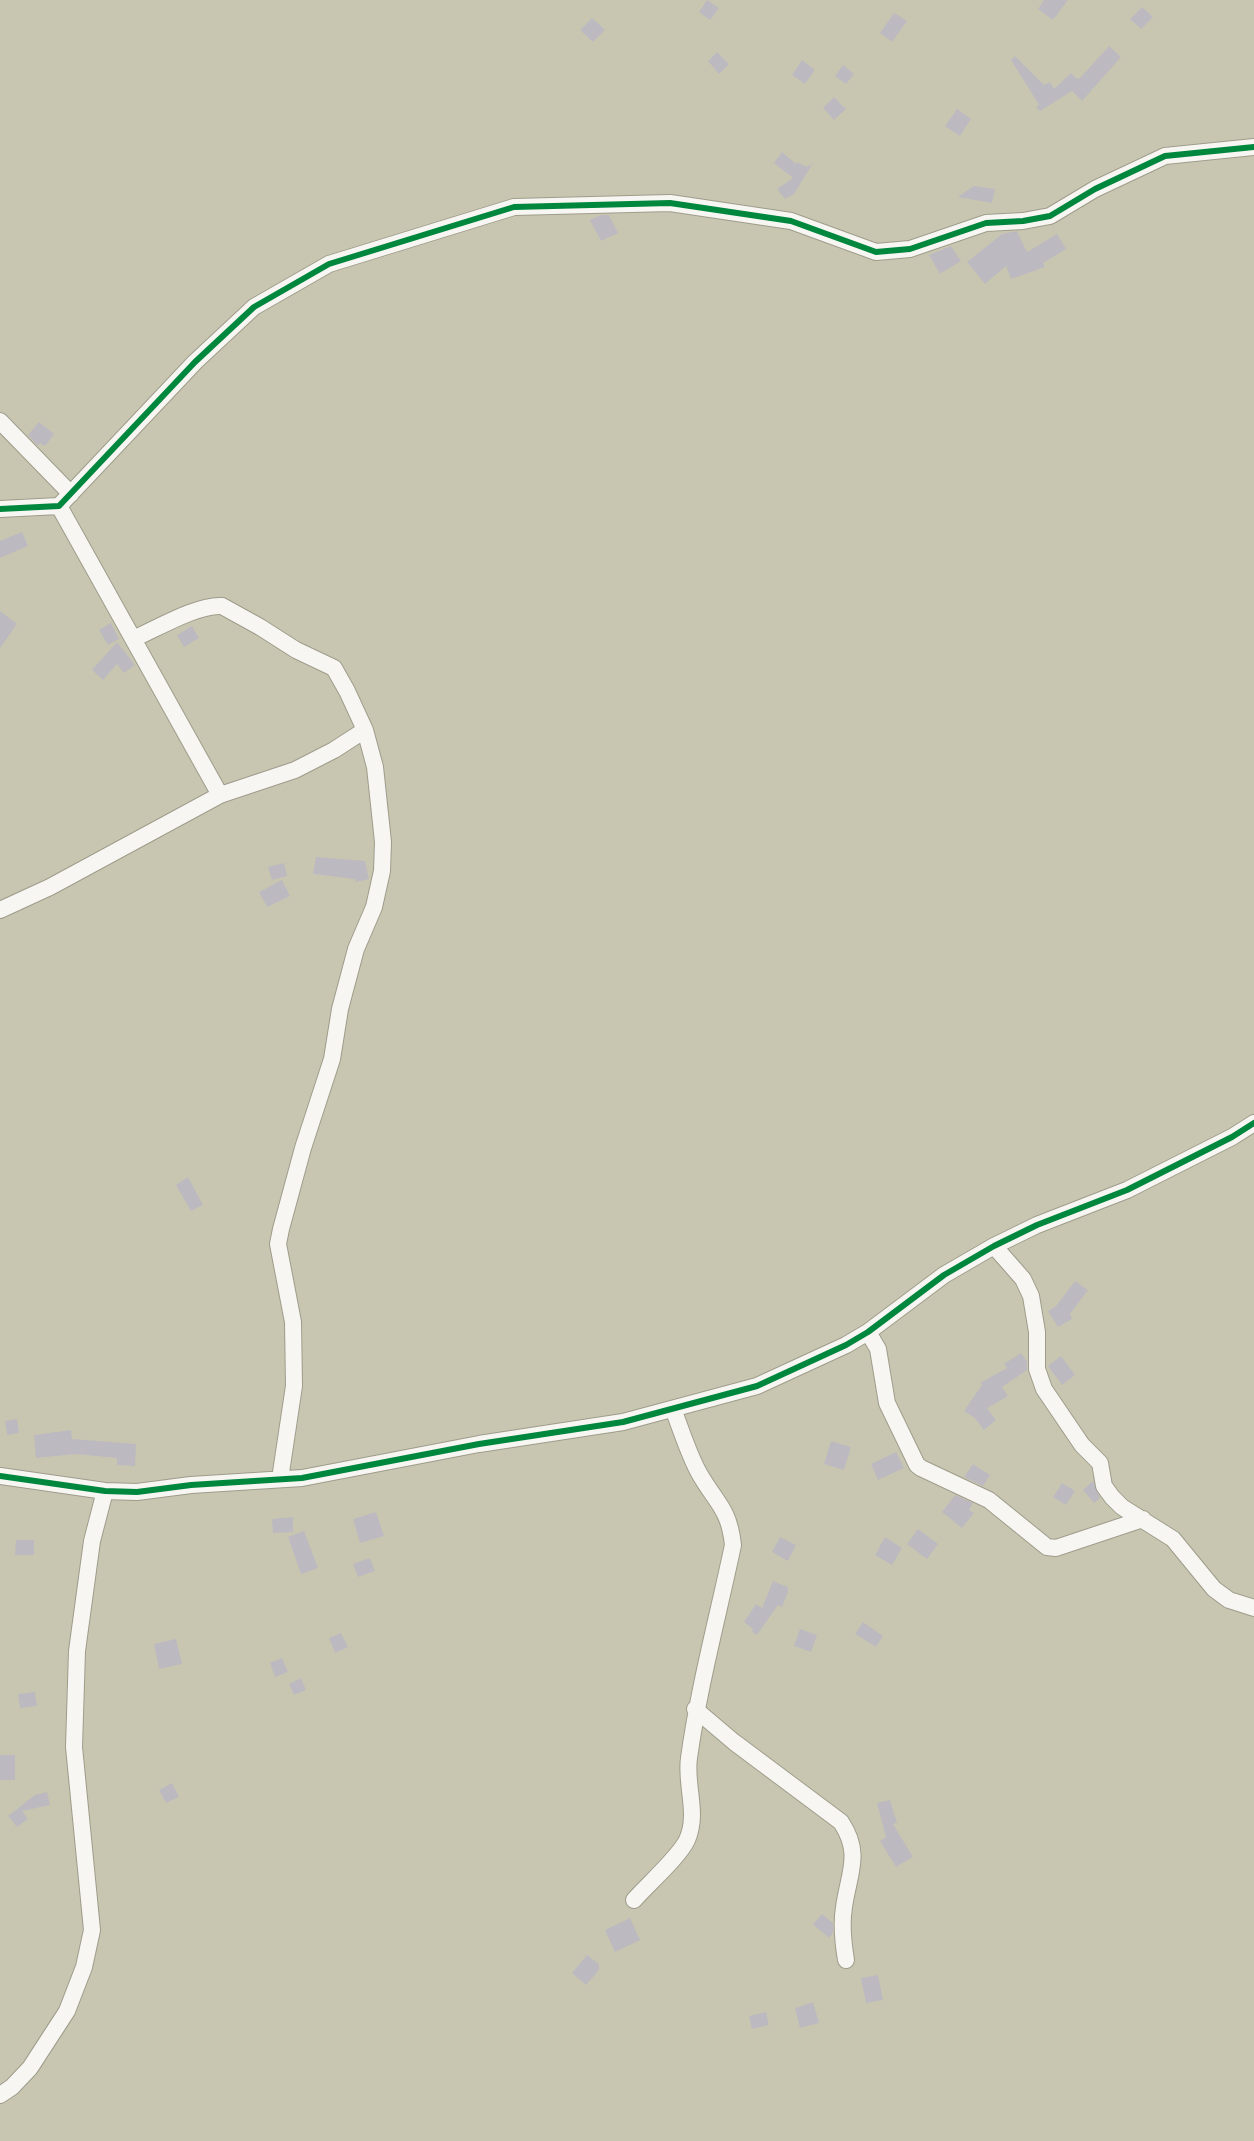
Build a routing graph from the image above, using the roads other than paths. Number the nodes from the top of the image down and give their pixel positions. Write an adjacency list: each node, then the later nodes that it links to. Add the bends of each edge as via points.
1 (1254, 147): 3 (street, via 1166,156 1095,189 1050,216 986,223 910,249 876,252 791,221 670,203 514,207 329,264 254,307 195,362)
2 (0, 421): 3 (street)
3 (71, 494): 4 (street)
4 (59, 506): 5 (street); 6 (street)
5 (0, 509)
6 (133, 639): 7 (street, via 194,612 222,606 296,650 334,668); 8 (street)
7 (364, 730): 8 (street, via 295,770); 15 (street, via 375,766 383,842 382,871 374,907 356,949 340,1009 332,1058 303,1148 278,1244 293,1322 294,1386)
8 (220, 795): 9 (street, via 50,887)
9 (0, 910)
10 (1254, 1123): 11 (street, via 1127,1190 1037,1225)
11 (994, 1246): 12 (street, via 944,1276); 17 (street, via 1023,1279 1031,1296 1037,1332 1037,1369 1044,1389 1082,1445 1100,1463 1104,1486 1112,1497 1122,1508)
12 (868, 1332): 13 (street, via 757,1386); 17 (street, via 878,1349 887,1402 921,1468 989,1500 1047,1547 1056,1548)
13 (673, 1409): 15 (street, via 622,1422 479,1444 302,1478); 19 (street, via 699,1472 730,1524 733,1545)
14 (0, 1476): 16 (street)
15 (280, 1479): 16 (street, via 138,1492)
16 (104, 1491): 22 (street, via 92,1541 77,1651 74,1747 92,1930 84,1967 67,2011 30,2068)
17 (1142, 1519): 18 (street, via 1173,1539 1214,1589 1229,1600)
18 (1254, 1608)
19 (696, 1709): 20 (street, via 688,1765 691,1828 686,1842); 21 (street, via 841,1822 851,1837 854,1852 842,1935)
20 (634, 1900)
21 (846, 1960)
22 (0, 2095)

